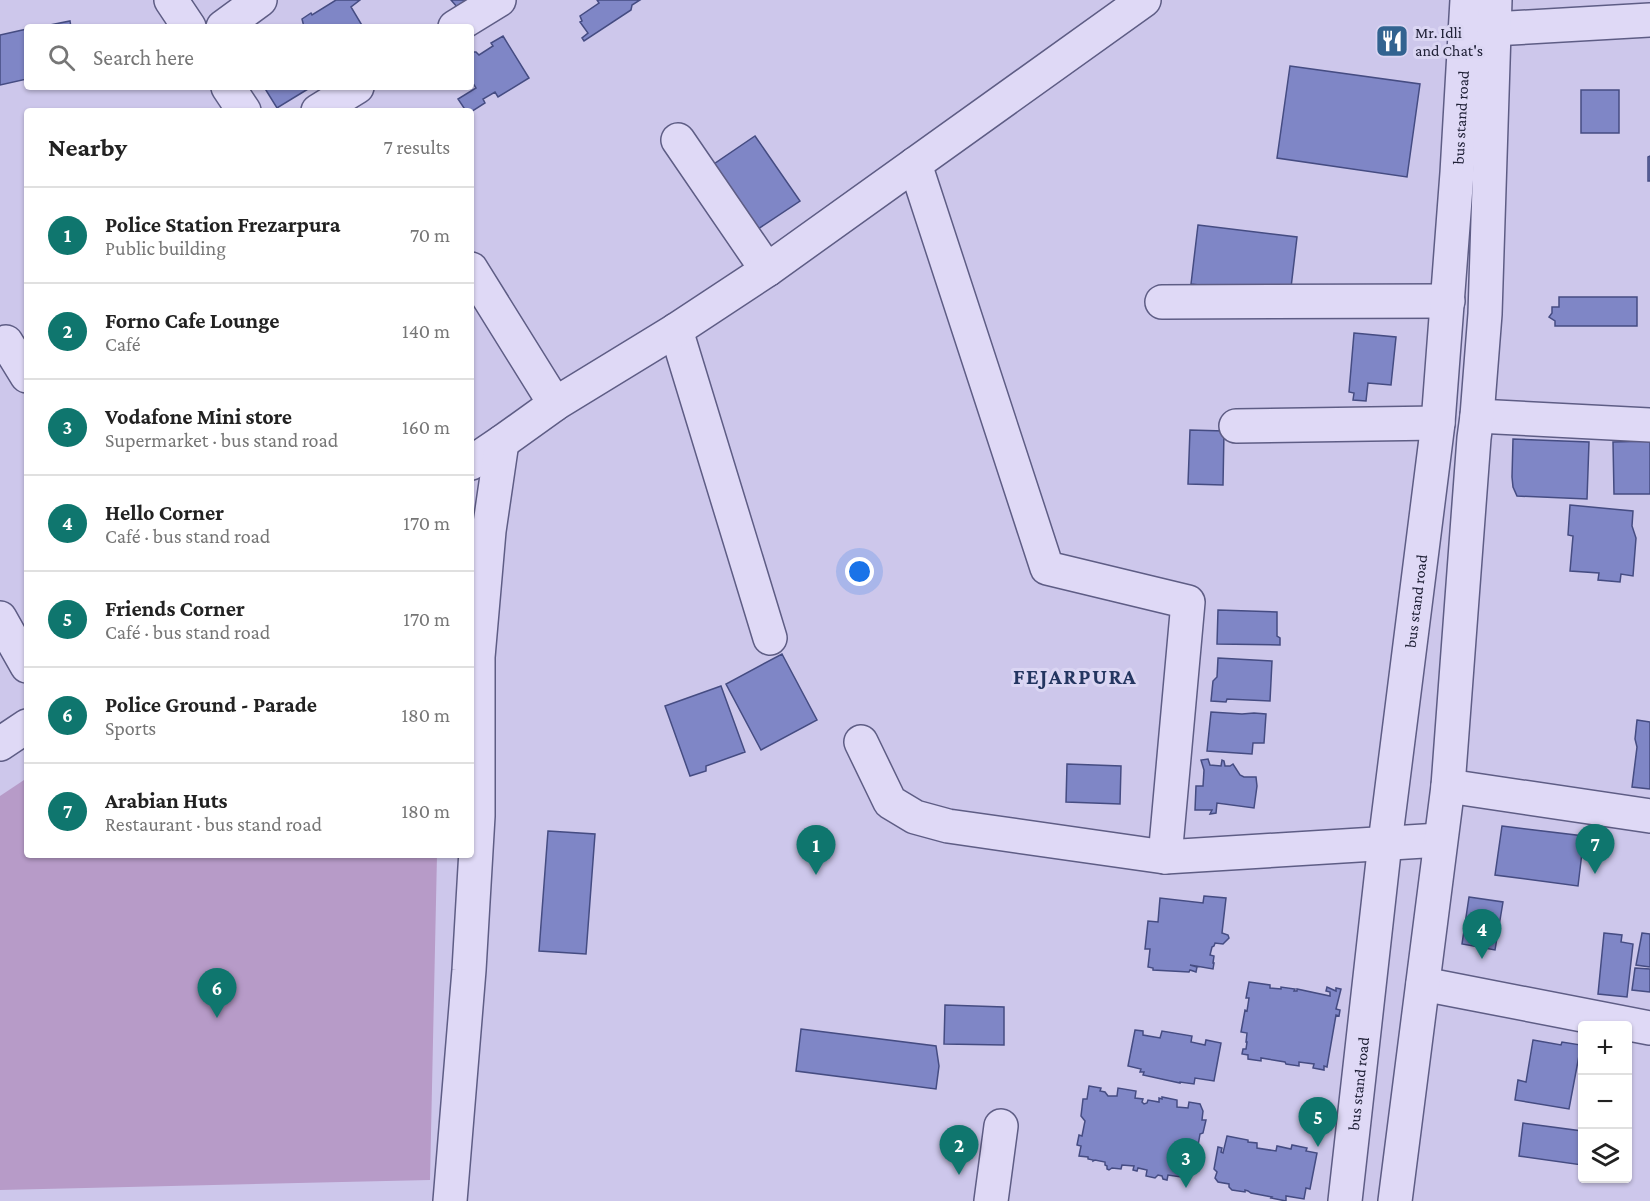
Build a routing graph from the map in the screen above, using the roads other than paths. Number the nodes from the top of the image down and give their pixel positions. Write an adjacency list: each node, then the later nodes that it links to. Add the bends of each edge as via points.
1 (171, 0): 8 (street)
2 (260, 0): 9 (street)
3 (498, 0): 10 (street)
4 (1144, 0): 18 (street)
5 (1467, 0): 21 (street, bus stand road)
6 (1494, 14): 7 (street); 27 (street, bus stand road, via 1485,314)
7 (1650, 20)
8 (187, 24)
9 (227, 24)
10 (460, 24)
11 (230, 90): 14 (street)
12 (352, 90): 15 (street)
13 (359, 90): 16 (street)
14 (242, 108)
15 (323, 108)
16 (370, 108)
17 (678, 141): 19 (street)
18 (915, 164): 19 (street); 43 (street, via 1047,568 1188,602)
19 (767, 270): 23 (street)
20 (474, 274): 26 (street)
21 (1448, 301): 22 (street); 28 (street, bus stand road)
22 (1162, 302)
23 (676, 330): 26 (street); 34 (street)
24 (6, 342): 25 (street)
25 (24, 371)
26 (555, 404): 31 (street)
27 (1477, 416): 29 (street); 39 (street, bus stand road)
28 (1438, 423): 30 (street); 42 (street, bus stand road)
29 (1650, 425)
30 (1236, 426)
31 (502, 442): 32 (street); 47 (street, via 489,531 478,657 477,828 470,970)
32 (474, 459)
33 (0, 618): 35 (street)
34 (770, 638)
35 (24, 661)
36 (24, 728): 38 (street)
37 (861, 742): 43 (street, via 890,802 915,817 948,826)
38 (0, 744)
39 (1448, 786): 40 (street); 41 (street, bus stand road)
40 (1650, 816)
41 (1440, 840): 42 (street); 44 (street, bus stand road)
42 (1385, 843): 43 (street); 49 (street, bus stand road)
43 (1165, 857)
44 (1423, 984): 45 (street); 50 (street, bus stand road)
45 (1650, 1028)
46 (1001, 1126): 48 (street)
47 (450, 1201)
48 (991, 1201)
49 (1345, 1201)
50 (1395, 1201)

